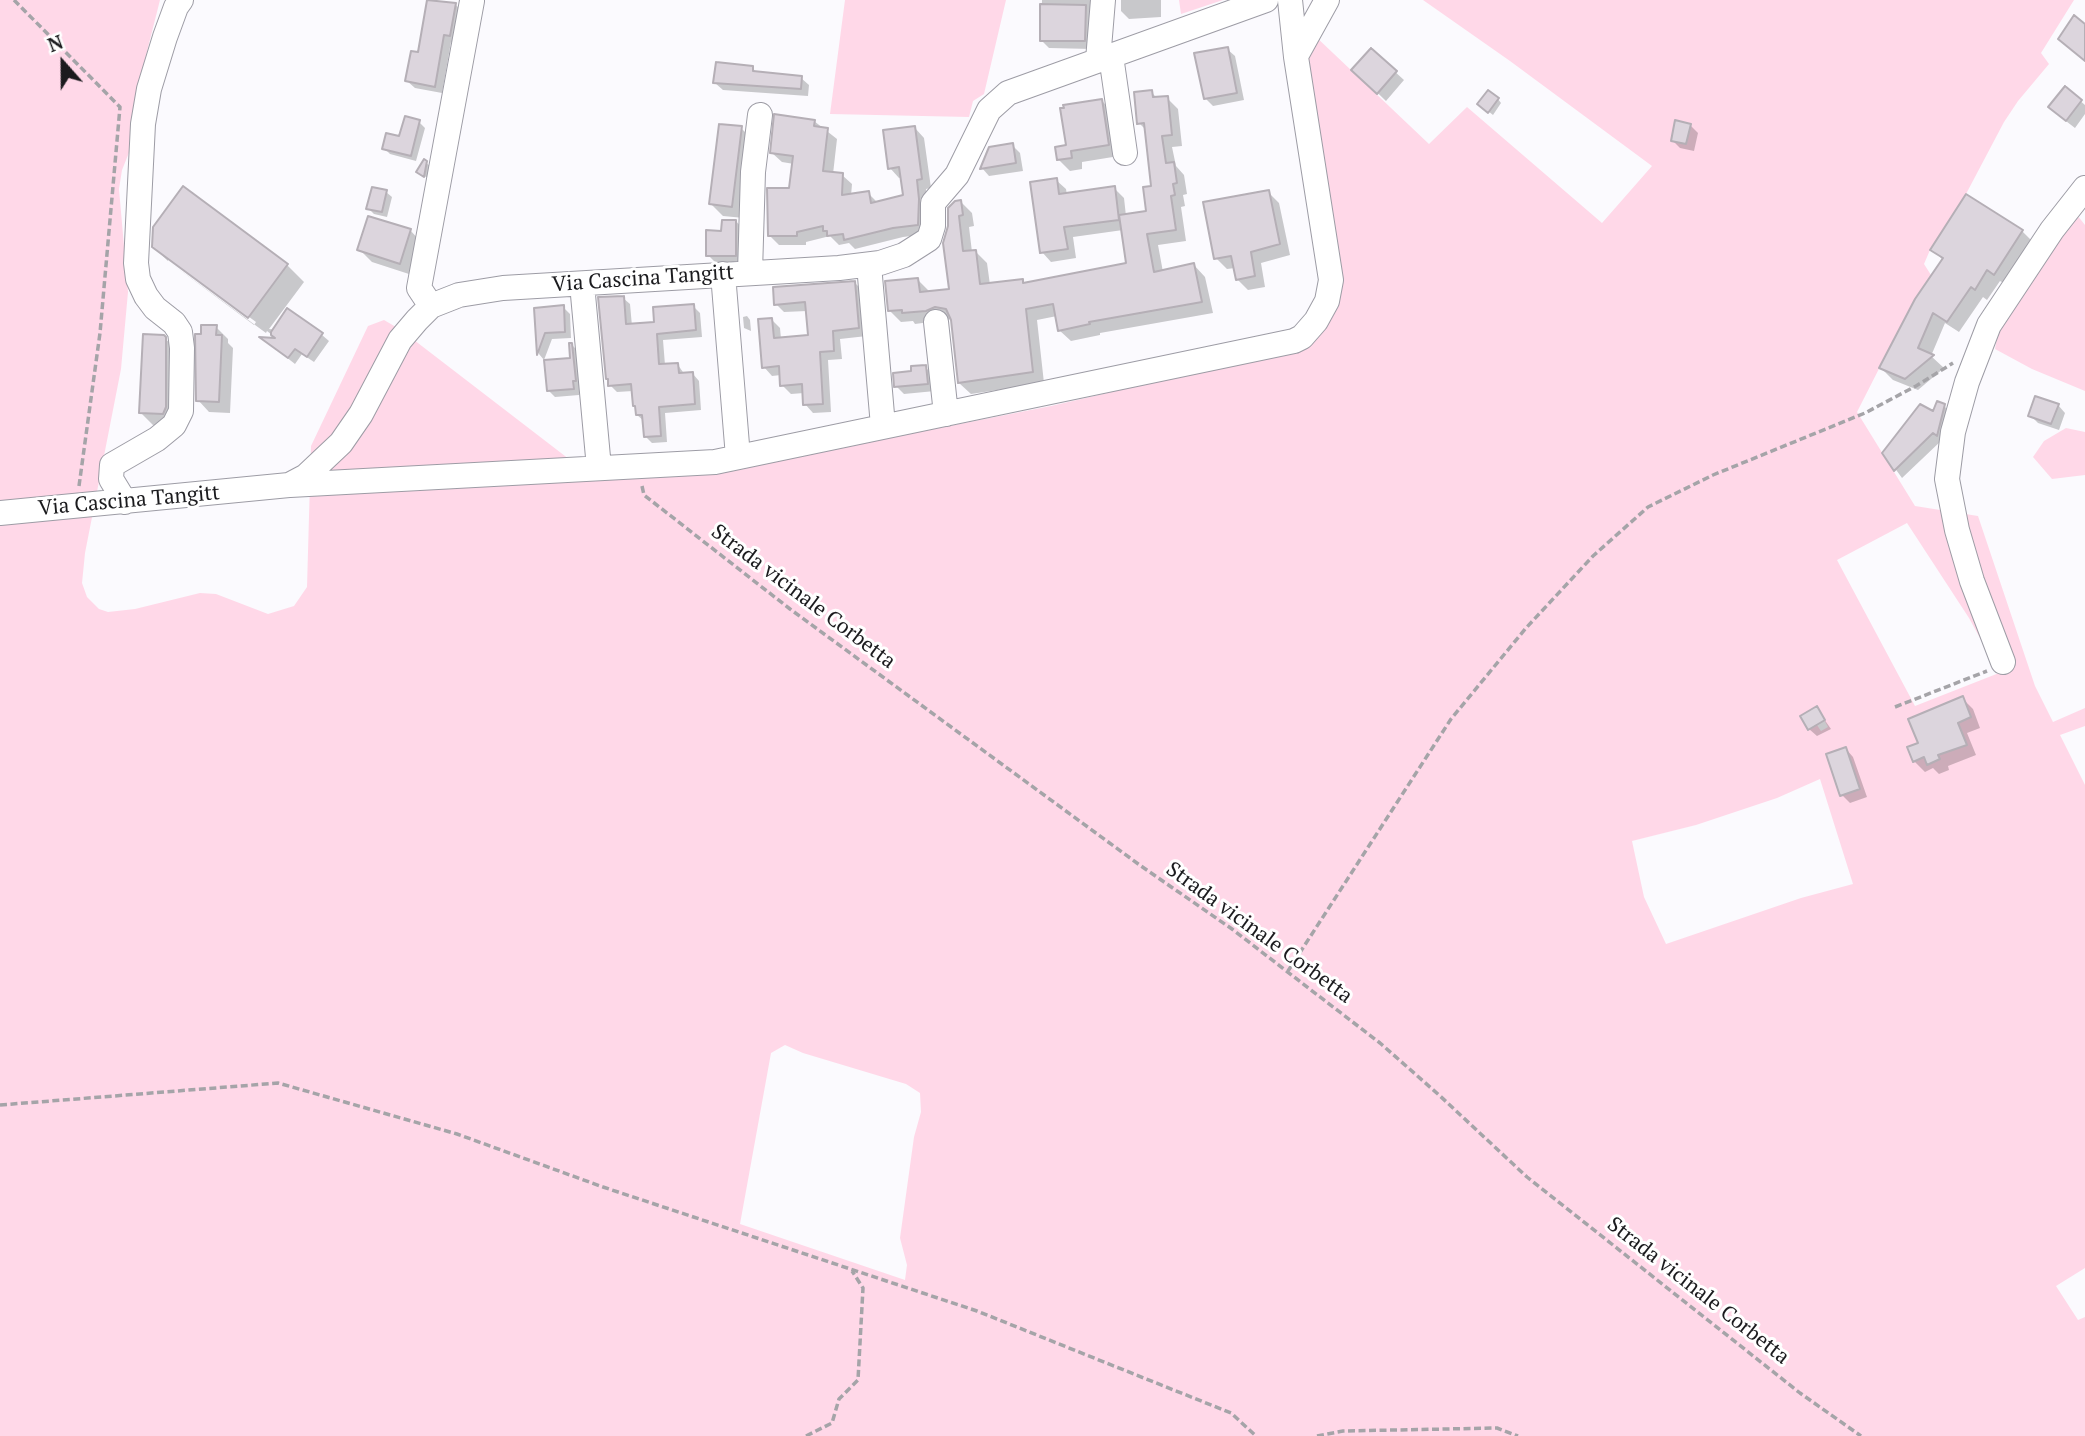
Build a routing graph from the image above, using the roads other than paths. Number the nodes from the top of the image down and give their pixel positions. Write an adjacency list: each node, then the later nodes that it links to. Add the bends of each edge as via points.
1 (181, 0): 23 (street, via 149,89 143,124 136,263 146,296 180,332 181,411 174,425 157,439 112,465 111,479)
2 (1103, 0): 8 (street)
3 (1266, 0): 8 (street, Via Cascina Tangitt)
4 (1290, 0): 7 (street)
5 (1327, 0): 7 (street)
6 (472, 1): 16 (street, via 419,288)
7 (1296, 57): 18 (street, via 1327,255 1322,285 1310,314 1287,337 1263,349)
8 (1104, 58): 10 (street); 12 (street, Via Cascina Tangitt, via 1020,88 998,101 982,122 957,175 933,203 929,239 904,255)
9 (760, 115): 13 (street)
10 (1125, 153)
11 (2085, 188): 25 (street, via 1989,325 1953,432 1947,479 1957,530)
12 (869, 265): 13 (street, Via Cascina Tangitt); 19 (street)
13 (750, 272): 14 (street, Via Cascina Tangitt)
14 (723, 274): 15 (street, Via Cascina Tangitt); 20 (street)
15 (582, 284): 16 (street, Via Cascina Tangitt, via 489,289); 21 (street)
16 (431, 306): 22 (street, Via Cascina Tangitt, via 400,340 341,443 306,476)
17 (936, 322): 18 (street)
18 (946, 414): 19 (street)
19 (883, 426): 20 (street)
20 (738, 457): 21 (street)
21 (599, 468): 22 (street)
22 (289, 485): 23 (street, Via Cascina Tangitt)
23 (125, 502): 24 (street, Via Cascina Tangitt)
24 (0, 513)
25 (2003, 662)

